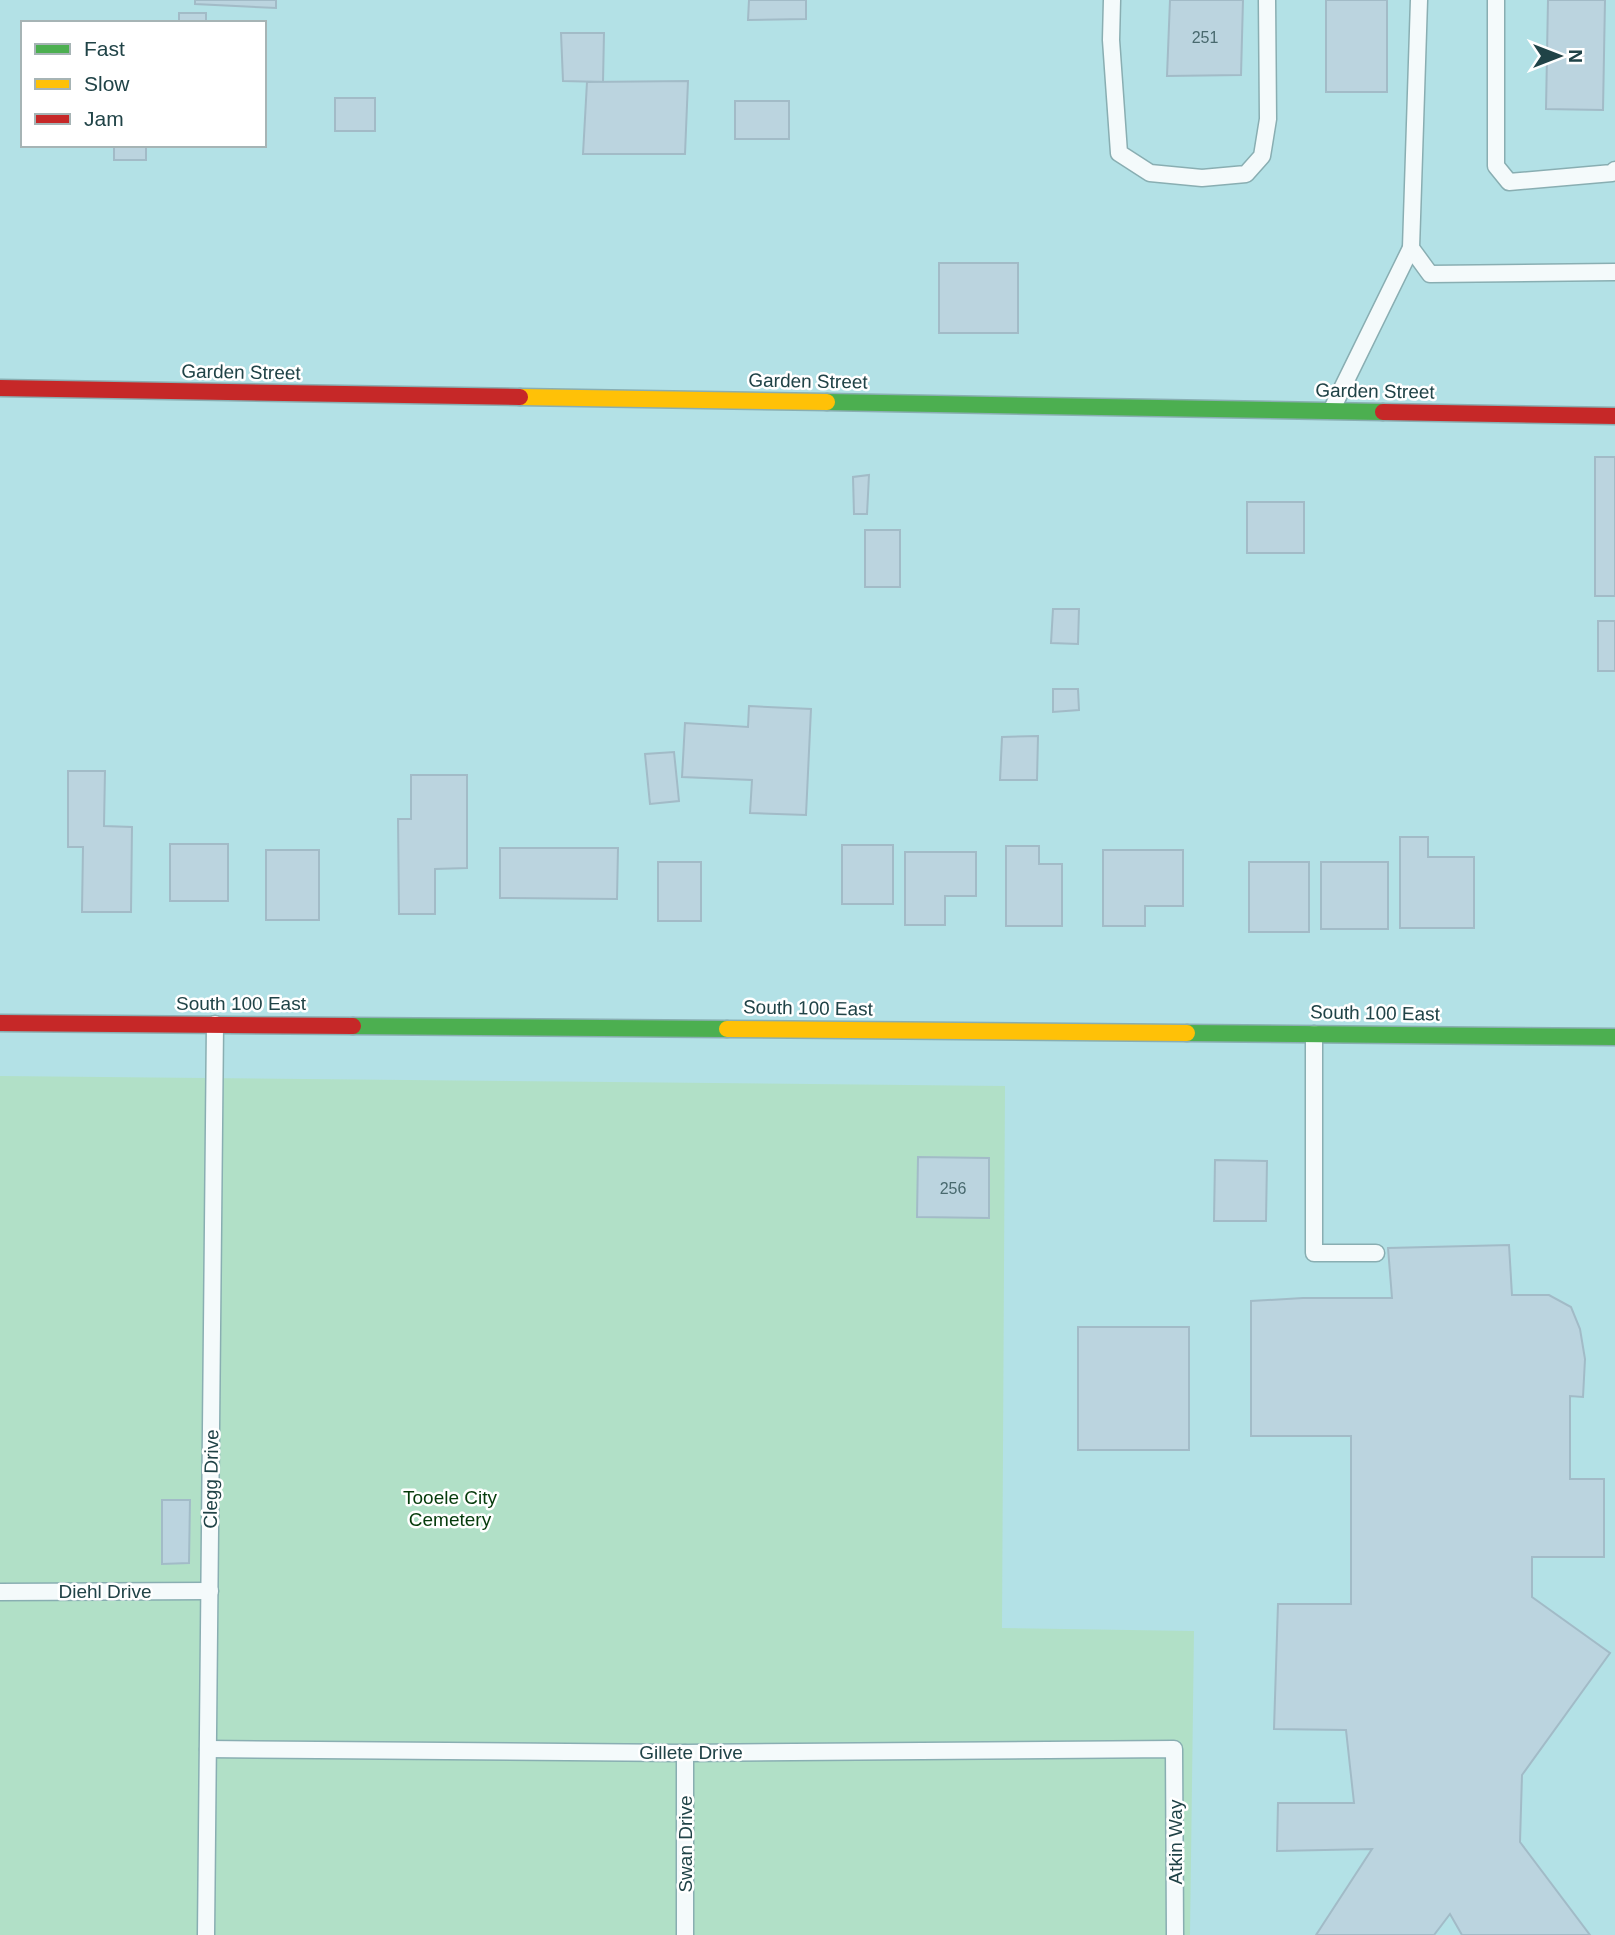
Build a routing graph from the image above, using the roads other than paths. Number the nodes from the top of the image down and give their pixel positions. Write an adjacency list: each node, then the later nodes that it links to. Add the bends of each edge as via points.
1 (1112, 0): 2 (lane, via 1119,153 1150,173 1202,178 1246,174 1262,156 1268,119)
2 (1267, 0)
3 (1419, 0): 6 (lane)
4 (1496, 0): 5 (lane, via 1496,166 1509,182)
5 (1615, 170)
6 (1411, 248): 7 (lane, via 1430,274); 9 (lane)
7 (1615, 272)
8 (0, 388): 9 (street, Garden Street)
9 (1331, 411): 10 (street, Garden Street)
10 (1615, 416)
11 (0, 1023): 12 (street, South 100 East)
12 (215, 1024): 13 (street, South 100 East); 16 (lane, Clegg Drive)
13 (1314, 1034): 14 (street, South 100 East); 15 (lane, via 1314,1254)
14 (1615, 1037)
15 (1376, 1253)
16 (209, 1591): 17 (lane, Diehl Drive); 18 (lane, Clegg Drive)
17 (0, 1592)
18 (208, 1749): 20 (lane, Gillete Drive); 21 (lane, Clegg Drive)
19 (1174, 1749): 20 (lane, Gillete Drive); 23 (lane, Atkin Way)
20 (685, 1752): 22 (lane, Swan Drive)
21 (206, 1935)
22 (685, 1935)
23 (1175, 1935)

